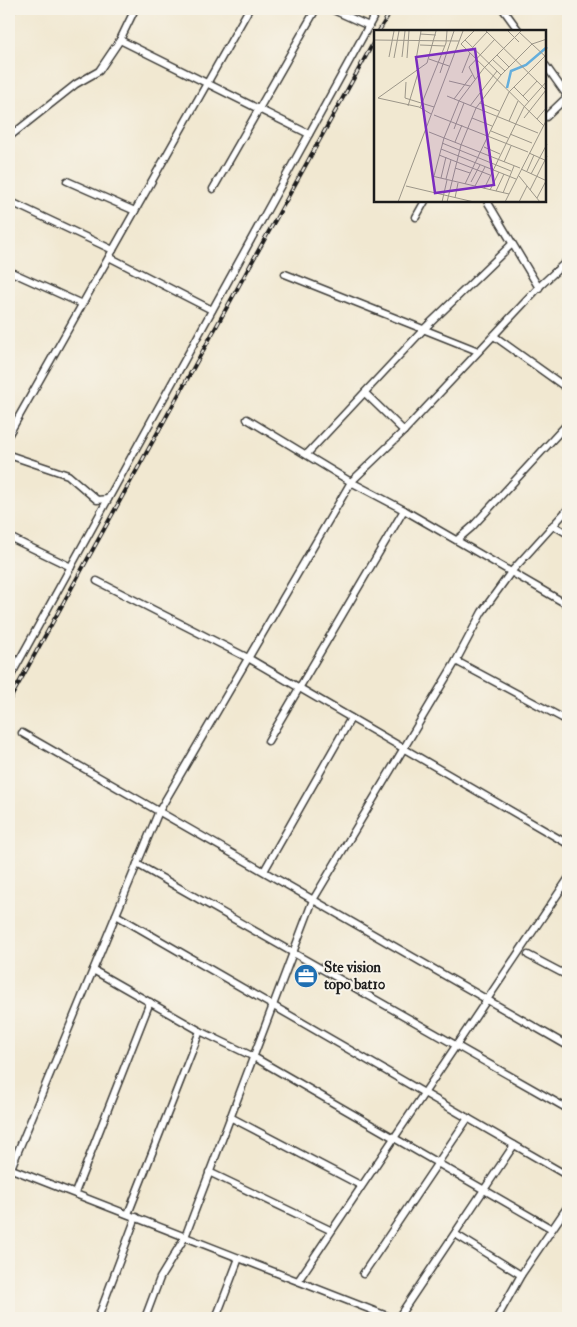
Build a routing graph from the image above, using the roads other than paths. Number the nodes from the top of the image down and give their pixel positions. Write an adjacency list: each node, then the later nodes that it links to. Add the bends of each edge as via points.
1 (12, 9): 8 (street)
2 (135, 9): 11 (street)
3 (249, 9): 13 (street)
4 (316, 9): 15 (street)
5 (331, 9): 9 (street)
6 (378, 9): 9 (street)
7 (503, 9): 10 (street)
8 (9, 16)
9 (369, 26): 17 (street)
10 (519, 30)
11 (120, 40): 13 (street); 18 (street, via 99,70)
12 (547, 67): 14 (street)
13 (206, 84): 15 (street); 24 (street)
14 (568, 96): 16 (street)
15 (258, 109): 17 (street); 20 (street)
16 (547, 116)
17 (309, 134): 34 (street)
18 (9, 136)
19 (68, 181): 24 (street)
20 (213, 189)
21 (9, 201): 27 (street)
22 (424, 202): 25 (street)
23 (488, 202): 26 (street)
24 (135, 212): 27 (street)
25 (416, 217)
26 (512, 244): 32 (street); 35 (street)
27 (114, 250): 28 (street)
28 (109, 258): 33 (street); 34 (street)
29 (568, 260): 32 (street)
30 (9, 272): 33 (street)
31 (285, 274): 35 (street)
32 (539, 288): 36 (street)
33 (82, 304): 43 (street)
34 (212, 310): 47 (street)
35 (424, 329): 37 (street); 39 (street)
36 (494, 336): 37 (street); 38 (street)
37 (478, 351): 42 (street)
38 (568, 389)
39 (365, 392): 42 (street); 44 (street)
40 (247, 419): 44 (street)
41 (568, 423): 53 (street)
42 (404, 432): 46 (street)
43 (9, 434)
44 (308, 454): 46 (street)
45 (9, 455): 47 (street, via 68,475 97,500)
46 (351, 482): 49 (street); 58 (street)
47 (108, 499): 54 (street)
48 (568, 509): 50 (street)
49 (404, 510): 53 (street); 61 (street)
50 (553, 526): 51 (street); 55 (street)
51 (568, 534)
52 (9, 537): 54 (street)
53 (457, 540): 55 (street)
54 (71, 566): 60 (street)
55 (511, 572): 57 (street); 59 (street, via 482,612)
56 (97, 580): 58 (street)
57 (568, 605)
58 (248, 658): 61 (street); 67 (street)
59 (456, 661): 63 (street); 66 (street)
60 (9, 679)
61 (299, 688): 62 (street); 65 (street)
62 (351, 718): 66 (street); 70 (street)
63 (568, 721)
64 (22, 733): 67 (street)
65 (268, 741)
66 (402, 748): 68 (street); 72 (street)
67 (159, 811): 69 (street); 70 (street)
68 (568, 844)
69 (137, 864): 73 (street); 74 (street)
70 (264, 871): 72 (street)
71 (568, 879): 78 (street)
72 (313, 900): 74 (street); 78 (street)
73 (116, 915): 76 (street); 80 (street)
74 (293, 953): 80 (street); 82 (street)
75 (528, 954): 77 (street)
76 (93, 970): 79 (street); 92 (street)
77 (568, 976)
78 (486, 999): 82 (street); 83 (street)
79 (150, 1002): 81 (street); 97 (street)
80 (273, 1006): 84 (street); 85 (street)
81 (200, 1030): 84 (street); 99 (street)
82 (455, 1045): 85 (street); 86 (street)
83 (568, 1046)
84 (252, 1056): 87 (street); 89 (street)
85 (423, 1092): 88 (street); 89 (street)
86 (568, 1109)
87 (230, 1117): 93 (street); 95 (street)
88 (468, 1118): 90 (street); 91 (street)
89 (392, 1139): 91 (street); 95 (street)
90 (514, 1145): 94 (street); 96 (street)
91 (436, 1164): 96 (street); 106 (street)
92 (10, 1168): 97 (street)
93 (209, 1172): 101 (street); 104 (street)
94 (568, 1176)
95 (360, 1185): 101 (street)
96 (484, 1191): 102 (street); 103 (street)
97 (75, 1193): 99 (street)
98 (568, 1206): 102 (street)
99 (128, 1214): 100 (street)
100 (136, 1217): 104 (street); 109 (street)
101 (330, 1230): 108 (street)
102 (552, 1230): 107 (street)
103 (454, 1234): 107 (street); 113 (street)
104 (185, 1237): 105 (street); 110 (street, via 160,1278)
105 (239, 1258): 108 (street); 111 (street)
106 (362, 1274)
107 (521, 1275): 114 (street)
108 (298, 1281): 112 (street)
109 (98, 1318)
110 (146, 1318)
111 (216, 1318)
112 (392, 1318)
113 (398, 1318)
114 (497, 1318)

